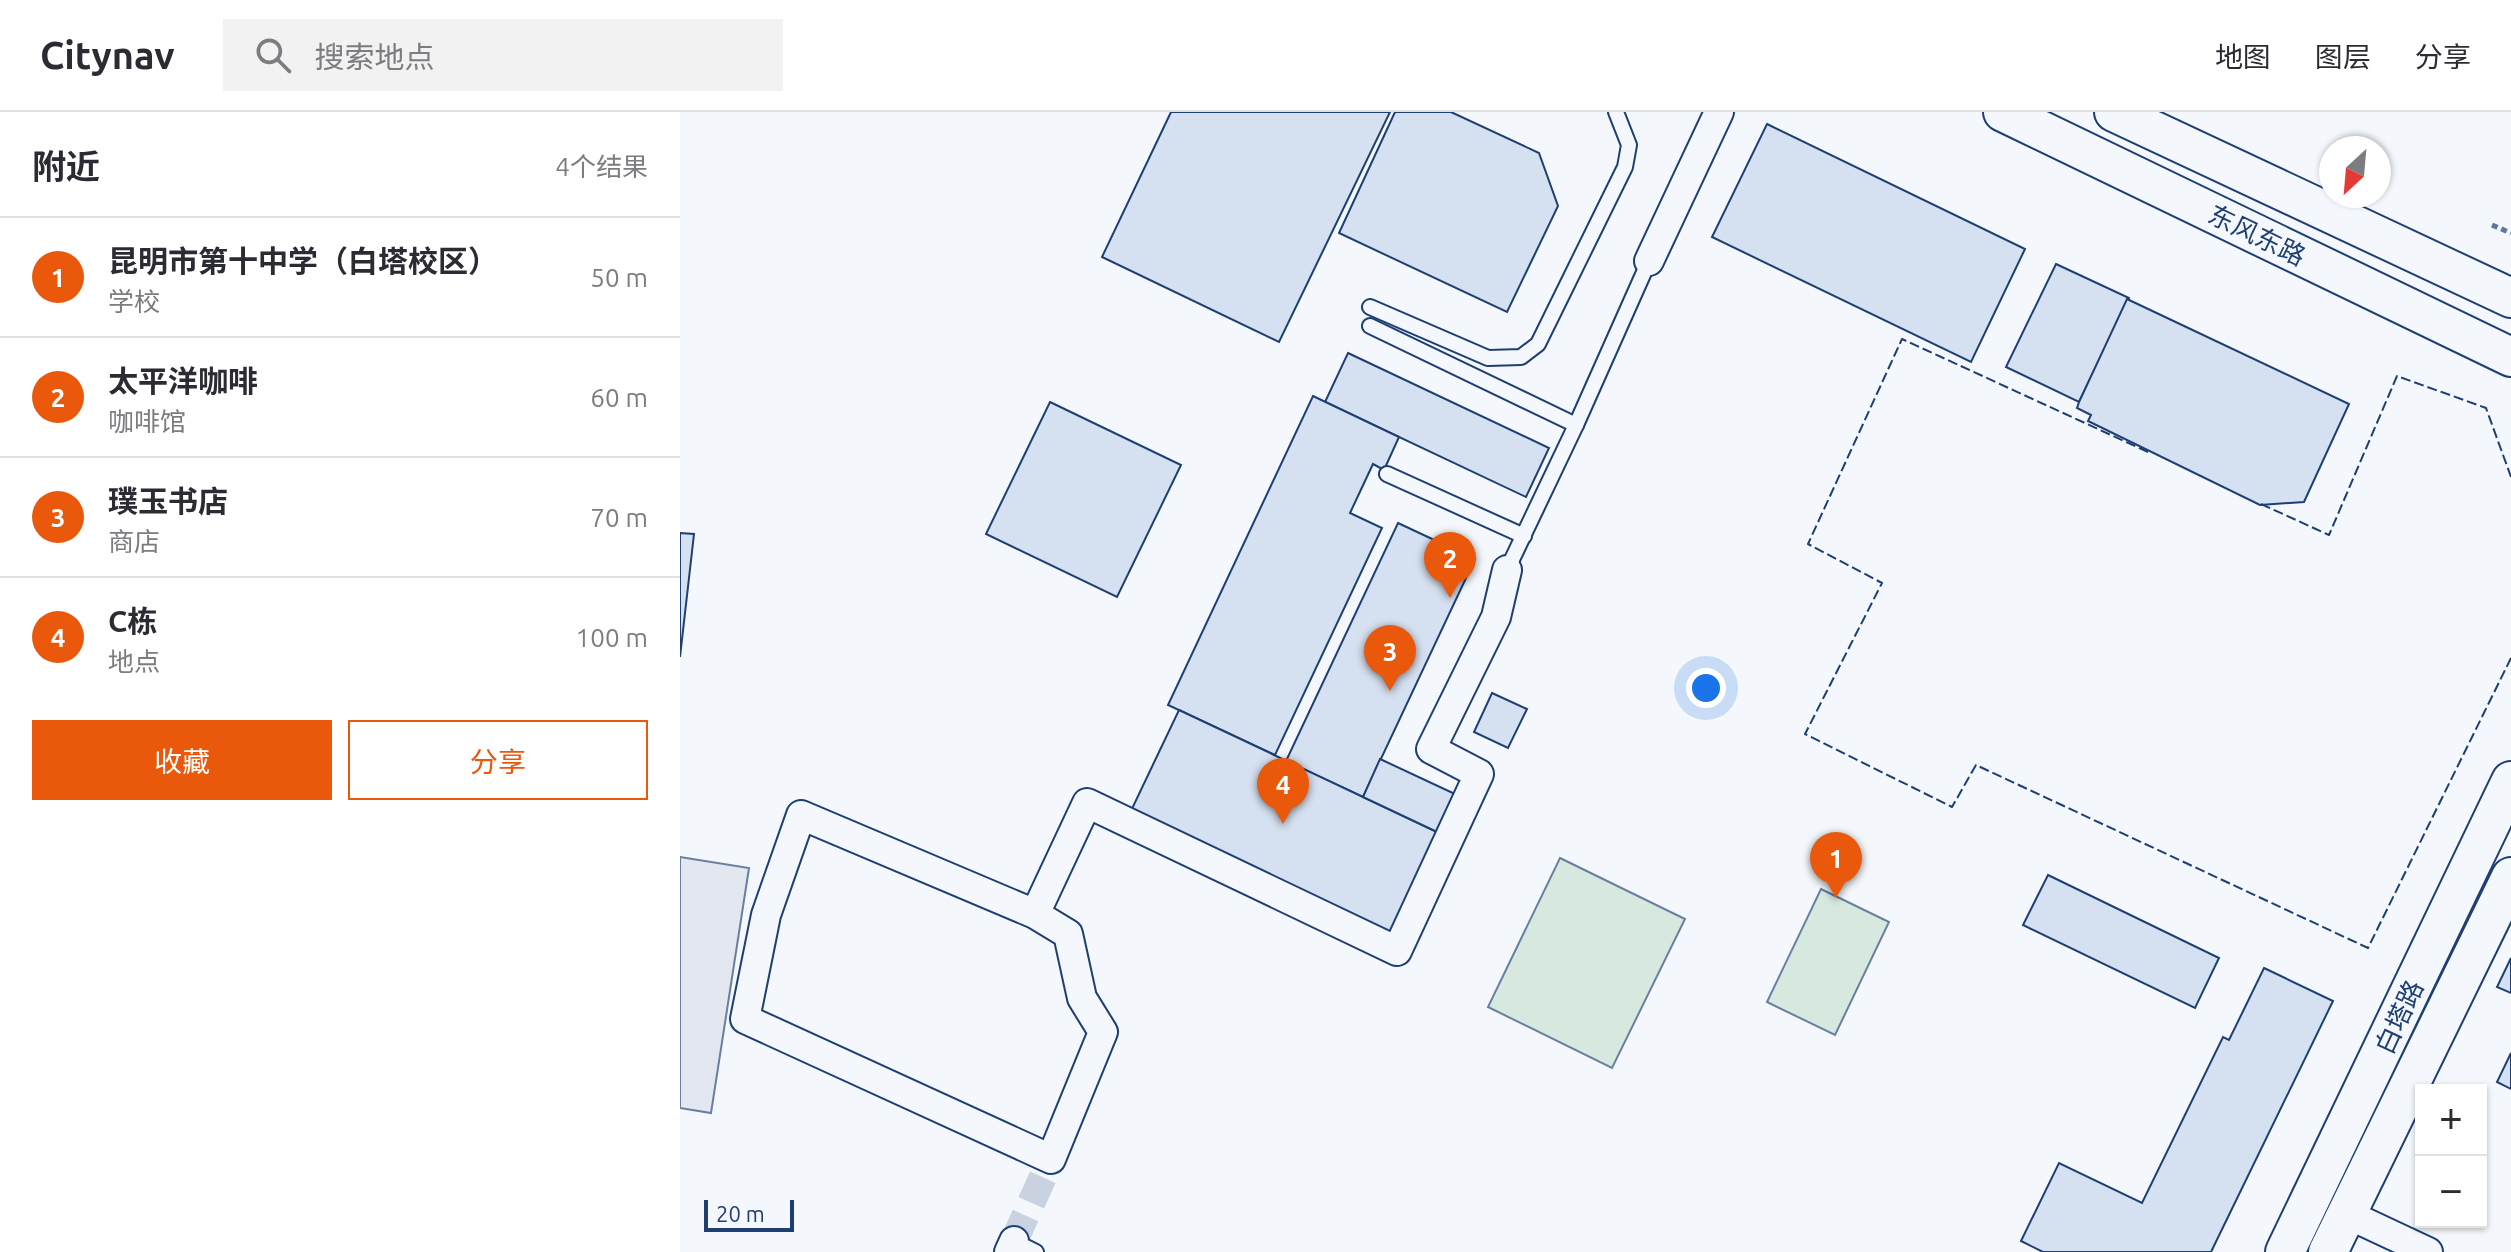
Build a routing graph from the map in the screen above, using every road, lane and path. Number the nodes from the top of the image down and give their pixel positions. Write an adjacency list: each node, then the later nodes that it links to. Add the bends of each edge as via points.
1 (1616, 112): 9 (lane, via 1629,145 1625,167 1538,344 1521,357 1488,358)
2 (1719, 112): 7 (street)
3 (2003, 112): 11 (main road, 东风东路)
4 (2114, 112): 8 (main road, 东风东路)
5 (2492, 225): 6 (path)
6 (2511, 233)
7 (1649, 261): 12 (lane)
8 (2511, 298)
9 (1370, 307)
10 (1370, 326): 12 (lane)
11 (2511, 357)
12 (1576, 425): 14 (lane)
13 (1387, 474): 14 (lane)
14 (1524, 536): 15 (lane)
15 (1507, 570): 18 (street, via 1496,617 1431,749 1479,774 1397,951 1087,803)
16 (2511, 781): 20 (main road, 白塔路)
17 (2511, 877): 19 (main road, 白塔路)
18 (1035, 914): 18 (street, via 801,815 766,915 745,1019 1051,1159 1103,1032 1082,998 1068,934)
19 (2347, 1214): 21 (main road, 白塔路); 22 (street)
20 (2285, 1252)
21 (2328, 1252)
22 (2428, 1252)

